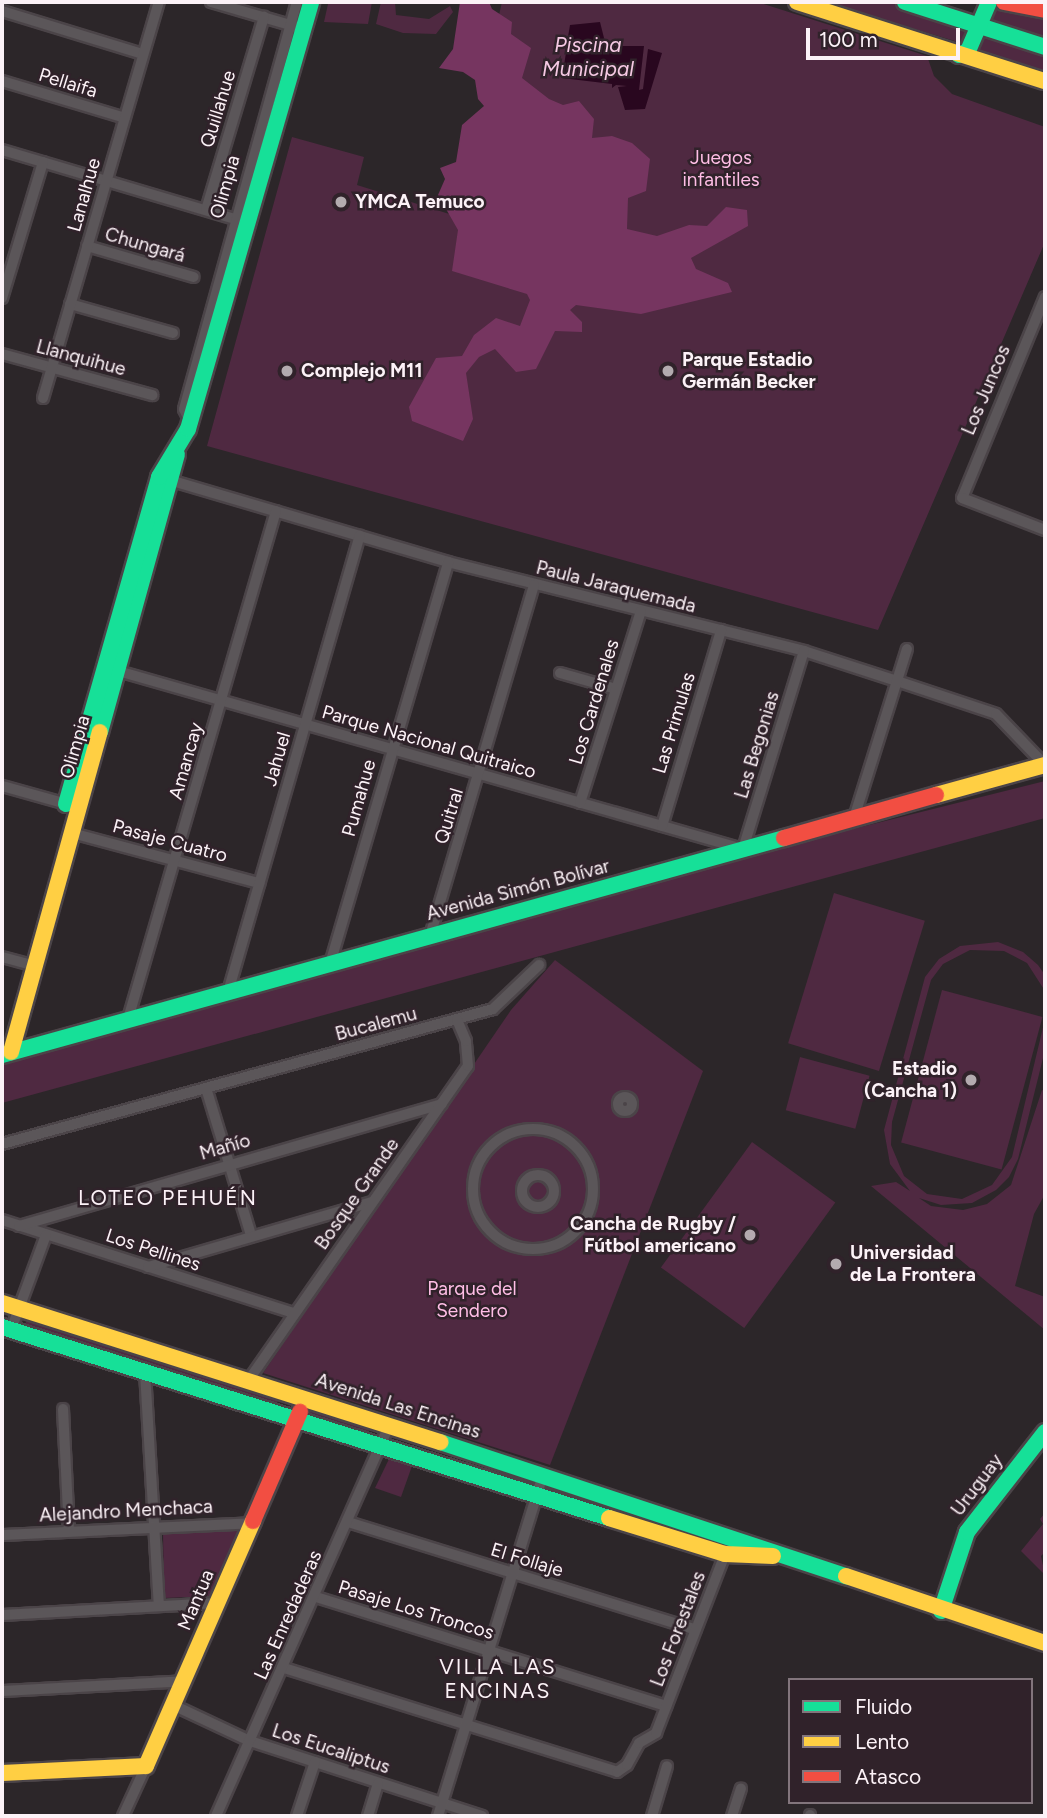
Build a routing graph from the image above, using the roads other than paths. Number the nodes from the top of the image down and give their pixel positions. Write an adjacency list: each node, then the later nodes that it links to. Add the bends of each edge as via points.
1 (159, 2): 16 (street, Lanalhue)
2 (211, 2): 9 (street)
3 (297, 2): 14 (street, Olimpia)
4 (311, 2): 14 (street, Olimpia)
5 (797, 2): 17 (street)
6 (905, 2): 13 (street)
7 (989, 2): 13 (street)
8 (1004, 2): 10 (street)
9 (249, 7): 12 (street)
10 (1045, 10)
11 (2, 11): 16 (street)
12 (264, 18): 14 (street); 24 (street, Quillahue)
13 (978, 26): 15 (street); 17 (street, via 968,51)
14 (296, 27): 25 (street, Olimpia)
15 (1045, 47)
16 (144, 54): 20 (street, Lanalhue)
17 (959, 55): 19 (street)
18 (2, 81): 20 (street, Pellaifa)
19 (1045, 81)
20 (125, 118): 23 (street, Lanalhue)
21 (2, 150): 22 (street)
22 (43, 162): 23 (street); 29 (street)
23 (106, 181): 24 (street); 26 (street, Lanalhue)
24 (206, 210): 25 (street)
25 (242, 221): 36 (street, Olimpia, via 190,421)
26 (87, 246): 27 (street, Chungará); 30 (street, Lanalhue)
27 (194, 276)
28 (1045, 297): 38 (street, Los Juncos, via 962,498)
29 (2, 298)
30 (70, 304): 31 (street); 33 (street, Lanalhue)
31 (173, 333)
32 (2, 354): 33 (street, Llanquihue)
33 (52, 367): 34 (street, Llanquihue); 35 (street, Lanalhue)
34 (152, 395)
35 (43, 398)
36 (166, 479): 37 (street, Paula Jaraquemada); 46 (street, Olimpia)
37 (276, 511): 39 (street, Paula Jaraquemada); 50 (street, Amancay)
38 (1045, 530)
39 (360, 536): 40 (street, Paula Jaraquemada); 51 (street, Jahuel)
40 (448, 562): 41 (street, Paula Jaraquemada); 52 (street, Pumahue)
41 (534, 585): 42 (street, Paula Jaraquemada); 54 (street, Quitral)
42 (640, 611): 43 (street, Paula Jaraquemada); 49 (street, Los Cardenales)
43 (721, 630): 45 (street, Paula Jaraquemada); 59 (street, Las Primulas)
44 (907, 649): 48 (street)
45 (804, 651): 48 (street, Paula Jaraquemada); 61 (street, Las Begonias)
46 (112, 669): 50 (street, Parque Nacional Quitraico); 57 (street, Olimpia)
47 (560, 673): 49 (street)
48 (897, 681): 53 (street, Paula Jaraquemada, via 996,714); 58 (street)
49 (616, 689): 56 (street, Los Cardenales)
50 (221, 701): 51 (street, Parque Nacional Quitraico); 62 (street, Amancay)
51 (306, 725): 52 (street, Parque Nacional Quitraico); 63 (street, Jahuel)
52 (391, 749): 54 (street, Parque Nacional Quitraico); 66 (street, Pumahue)
53 (1045, 765): 58 (street, Avenida Simón Bolívar)
54 (480, 775): 56 (street, Parque Nacional Quitraico); 64 (street, Quitral)
55 (2, 786): 57 (street)
56 (580, 803): 59 (street, Parque Nacional Quitraico)
57 (73, 806): 60 (street, Olimpia)
58 (854, 818): 61 (street, Avenida Simón Bolívar)
59 (662, 827): 61 (street, Parque Nacional Quitraico)
60 (72, 833): 62 (street, Pasaje Cuatro); 68 (street, Olimpia)
61 (743, 849): 64 (street, Avenida Simón Bolívar)
62 (175, 862): 63 (street, Pasaje Cuatro); 70 (street, Amancay)
63 (259, 883): 69 (street, Jahuel)
64 (430, 936): 66 (street, Avenida Simón Bolívar)
65 (2, 957): 68 (street)
66 (330, 964): 69 (street, Avenida Simón Bolívar)
67 (539, 965): 71 (street, Bucalemu, via 507,1000)
68 (35, 966): 72 (street, Olimpia)
69 (228, 992): 70 (street, Avenida Simón Bolívar)
70 (128, 1019): 72 (street, Avenida Simón Bolívar)
71 (457, 1020): 73 (street, Bucalemu); 74 (street, Bosque Grande, via 466,1041 468,1066)
72 (5, 1051)
73 (206, 1088): 75 (street, Bucalemu); 76 (street)
74 (442, 1104): 76 (street, Mañío); 77 (street, Bosque Grande)
75 (2, 1144)
76 (229, 1163): 80 (street, Mañío); 82 (street)
77 (372, 1202): 82 (street); 86 (street, Bosque Grande)
78 (478, 1213): 78 (street, via 491,1231 510,1244 542,1249 556,1244 580,1226 589,1210 593,1184 589,1167 562,1137 534,1130 511,1134 489,1149 479,1164 474,1183)
79 (2, 1220): 80 (street, Los Pellines)
80 (19, 1226): 81 (street, Los Pellines)
81 (46, 1235): 83 (street, Los Pellines); 85 (street)
82 (251, 1235): 83 (street)
83 (148, 1267): 86 (street, Los Pellines)
84 (2, 1303): 85 (street, Avenida Las Encinas)
85 (19, 1308): 87 (street); 89 (street, Avenida Las Encinas)
86 (294, 1313): 89 (street, Bosque Grande)
87 (6, 1329): 88 (street, Avenida Las Encinas)
88 (145, 1372): 92 (street, Avenida Las Encinas); 100 (street)
89 (248, 1381): 90 (street, Avenida Las Encinas)
90 (305, 1399): 92 (street, Mantua); 93 (street, Avenida Las Encinas)
91 (63, 1409): 101 (street)
92 (297, 1420): 95 (street, Avenida Las Encinas); 98 (street, Mantua)
93 (389, 1426): 95 (street, Las Enredaderas); 96 (street, Avenida Las Encinas)
94 (1045, 1432): 107 (street, Uruguay, via 970,1527)
95 (380, 1446): 97 (street, Avenida Las Encinas); 99 (street, Las Enredaderas)
96 (543, 1475): 97 (street); 103 (street, Avenida Las Encinas)
97 (537, 1495): 104 (street, Avenida Las Encinas); 106 (street)
98 (252, 1522): 100 (street, Alejandro Menchaca); 110 (street, Mantua)
99 (348, 1522): 106 (street, El Follaje); 109 (street, Las Enredaderas)
100 (154, 1528): 101 (street, Alejandro Menchaca); 112 (street)
101 (69, 1531): 102 (street, Alejandro Menchaca)
102 (2, 1535)
103 (731, 1537): 104 (street, Los Forestales); 105 (street, Avenida Las Encinas)
104 (725, 1555): 105 (street, Avenida Las Encinas); 116 (street, Los Forestales)
105 (779, 1556): 108 (street, Avenida Las Encinas)
106 (513, 1573): 116 (street, El Follaje); 118 (street)
107 (950, 1579): 111 (street, via 932,1595); 114 (street, Uruguay); 115 (street, via 960,1604)
108 (877, 1590): 111 (street, Avenida Las Encinas); 114 (street, Avenida Las Encinas, via 898,1604)
109 (316, 1597): 118 (street, Pasaje Los Troncos); 119 (street, Las Enredaderas)
110 (217, 1602): 112 (street); 120 (street, Mantua)
111 (911, 1602): 114 (street, Avenida Las Encinas)
112 (159, 1606): 113 (street)
113 (2, 1615)
114 (940, 1615): 115 (street, Avenida Las Encinas)
115 (982, 1623): 117 (street, Avenida Las Encinas)
116 (696, 1630): 123 (street, Los Forestales)
117 (1045, 1643)
118 (489, 1651): 123 (street, Pasaje Los Troncos); 124 (street)
119 (284, 1668): 124 (street); 125 (street, Las Enredaderas)
120 (184, 1681): 121 (street); 122 (street, Mantua)
121 (2, 1691)
122 (173, 1705): 125 (street, Los Eucaliptus); 127 (street, Mantua)
123 (666, 1706): 124 (street, Los Forestales, via 656,1733 639,1743 628,1765 617,1772)
124 (466, 1726): 132 (street)
125 (250, 1741): 126 (street, Los Eucaliptus); 134 (street, Las Enredaderas)
126 (315, 1762): 130 (street, Los Eucaliptus); 135 (street)
127 (146, 1766): 129 (street); 133 (street, Mantua)
128 (667, 1766): 139 (street)
129 (2, 1773)
130 (378, 1783): 132 (street, Los Eucaliptus); 136 (street)
131 (741, 1788): 140 (street)
132 (442, 1803): 137 (street); 138 (street, Los Eucaliptus)
133 (123, 1816)
134 (216, 1816)
135 (297, 1816)
136 (368, 1816)
137 (438, 1816)
138 (482, 1816)
139 (653, 1816)
140 (732, 1816)

